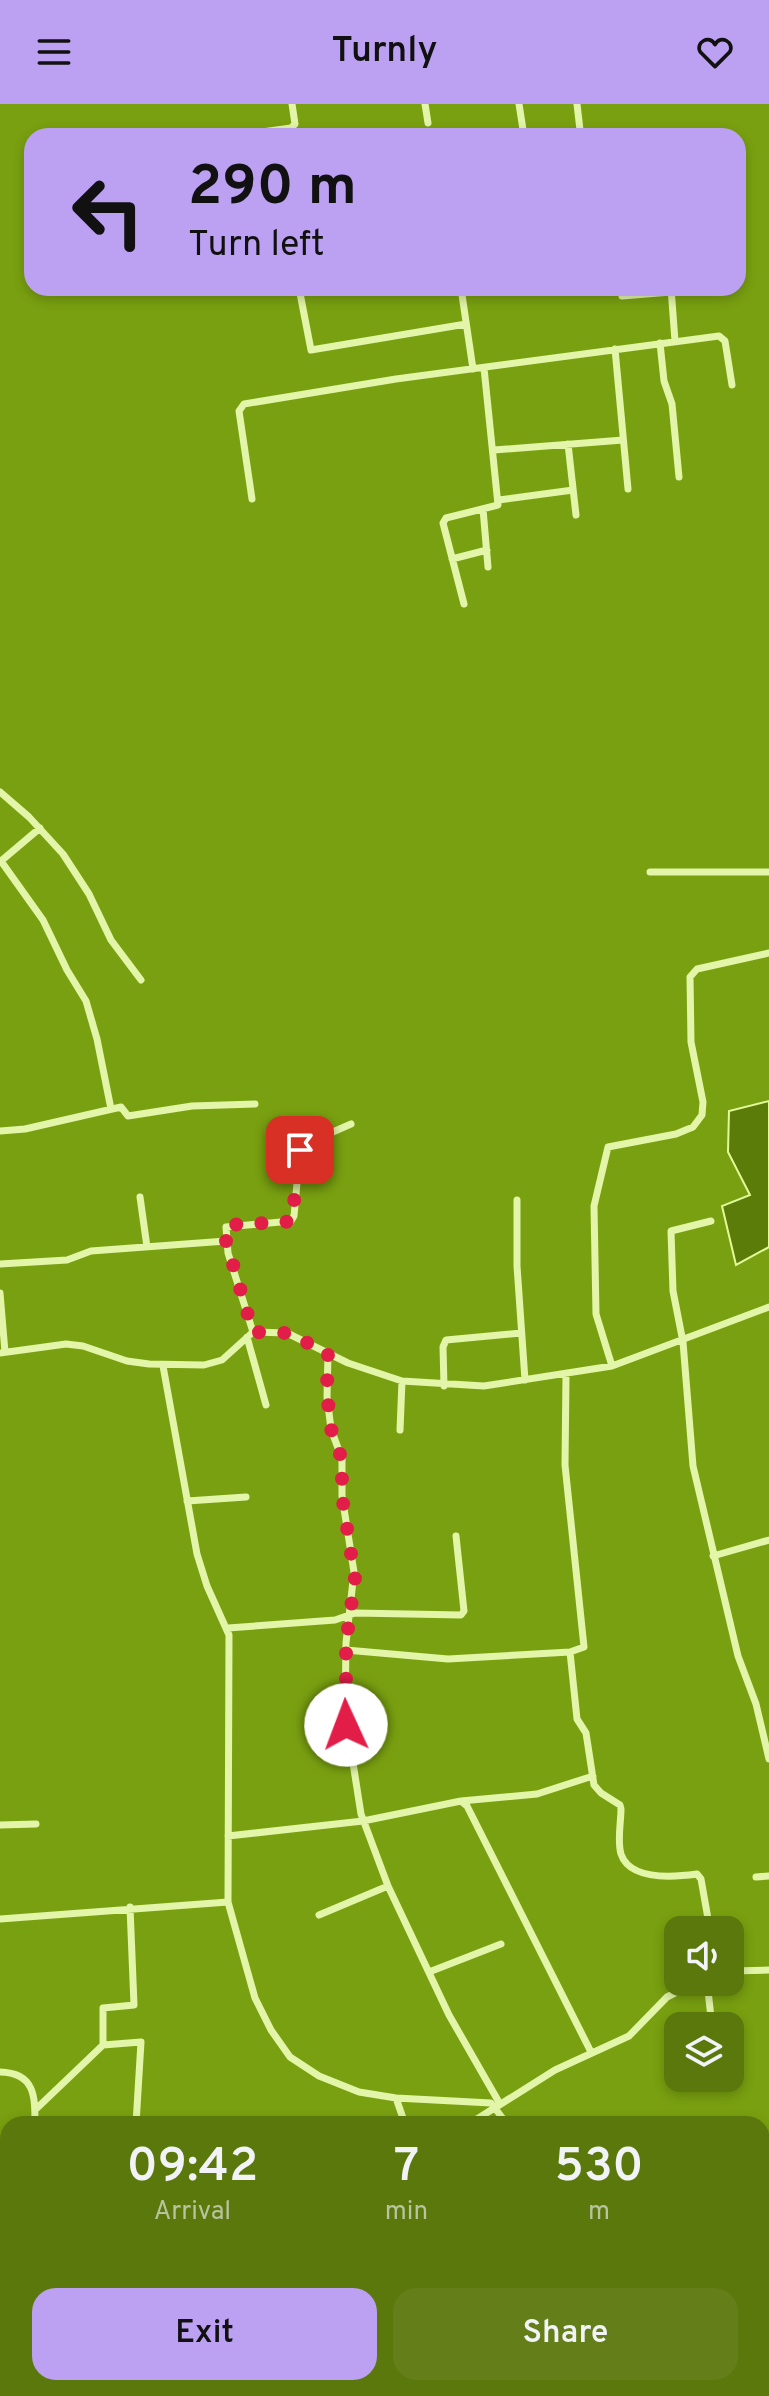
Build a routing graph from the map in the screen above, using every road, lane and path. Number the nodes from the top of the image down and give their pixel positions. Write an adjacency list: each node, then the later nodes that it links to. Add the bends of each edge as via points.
1 (292, 104): 6 (street)
2 (425, 104): 5 (street)
3 (519, 104): 7 (street)
4 (577, 104): 8 (street)
5 (428, 123)
6 (291, 128)
7 (523, 128)
8 (580, 128)
9 (301, 296): 12 (street, via 311,350)
10 (462, 296): 12 (street)
11 (671, 296): 13 (street)
12 (466, 324): 17 (street)
13 (675, 341): 14 (street); 18 (street, via 723,337)
14 (660, 343): 15 (street); 22 (street)
15 (615, 349): 16 (street); 19 (street)
16 (484, 368): 17 (street); 21 (street)
17 (473, 369): 25 (street, via 242,405)
18 (732, 385)
19 (623, 440): 20 (street); 23 (street)
20 (568, 444): 21 (street); 24 (street)
21 (494, 450): 26 (street)
22 (679, 477)
23 (628, 489)
24 (573, 490): 26 (street); 28 (street)
25 (252, 499)
26 (499, 500): 27 (street)
27 (483, 509): 29 (street); 30 (street, via 444,520)
28 (576, 515)
29 (487, 550): 30 (street); 31 (street)
30 (452, 559): 32 (street)
31 (488, 567)
32 (464, 604)
33 (0, 792): 34 (street)
34 (40, 828): 38 (street, via 74,870 111,940); 40 (street, via 1,861 43,920 86,1001)
35 (650, 872): 36 (street)
36 (769, 872)
37 (769, 953): 57 (street, via 697,969 690,977 691,1042 703,1102 693,1127 608,1147 594,1206 596,1314)
38 (141, 980)
39 (255, 1104): 40 (street, via 128,1116 122,1107)
40 (111, 1109): 42 (street)
41 (351, 1124): 46 (street, via 300,1150 291,1221 228,1225)
42 (0, 1131)
43 (140, 1197): 47 (street)
44 (517, 1200): 51 (street)
45 (711, 1221): 53 (street, via 671,1231 673,1299)
46 (226, 1241): 47 (street); 52 (street)
47 (147, 1247): 48 (street)
48 (0, 1264)
49 (0, 1293): 54 (street)
50 (769, 1307): 53 (street)
51 (521, 1333): 59 (street); 61 (street, via 446,1340)
52 (250, 1334): 55 (street, via 287,1333); 56 (street, via 219,1362); 62 (street)
53 (683, 1342): 57 (street); 68 (street, via 693,1466)
54 (2, 1353): 56 (street, via 66,1344)
55 (328, 1353): 60 (street); 69 (street, via 331,1429 342,1459 354,1572)
56 (163, 1366): 65 (street)
57 (612, 1366): 58 (street)
58 (566, 1375): 59 (street); 72 (street, via 565,1465 585,1644)
59 (525, 1380): 61 (street)
60 (402, 1381): 61 (street); 63 (street)
61 (444, 1386)
62 (266, 1405)
63 (400, 1430)
64 (246, 1497): 65 (street)
65 (187, 1501): 70 (street, via 201,1569)
66 (456, 1536): 69 (street, via 461,1615)
67 (769, 1540): 68 (street)
68 (713, 1556): 73 (street)
69 (349, 1615): 70 (street); 71 (street)
70 (228, 1628): 79 (street)
71 (346, 1650): 72 (street, via 448,1659); 76 (street, via 346,1725)
72 (570, 1652): 74 (street, via 577,1719 586,1733)
73 (769, 1759)
74 (593, 1776): 75 (street, via 537,1794); 86 (street, via 597,1789 621,1809 620,1850 625,1861 641,1872 697,1874)
75 (461, 1801): 76 (street); 94 (street)
76 (363, 1821): 79 (street); 82 (street)
77 (36, 1824): 78 (street)
78 (0, 1825)
79 (228, 1836): 83 (street)
80 (769, 1876): 81 (street)
81 (756, 1877)
82 (388, 1886): 85 (street); 91 (street)
83 (228, 1902): 84 (street); 96 (street, via 255,1998 283,2049 334,2084)
84 (130, 1907): 87 (street); 93 (street, via 134,2005 103,2008)
85 (319, 1915)
86 (708, 1916)
87 (0, 1919)
88 (501, 1944): 91 (street)
89 (769, 1970): 90 (street)
90 (744, 1971)
91 (429, 1972): 97 (street)
92 (669, 1996): 94 (street, via 629,2036)
93 (103, 2045): 98 (street); 100 (street, via 141,2042)
94 (591, 2052): 97 (street)
95 (0, 2072): 98 (street, via 26,2081 34,2092)
96 (396, 2098): 97 (street); 101 (street)
97 (498, 2105): 102 (street); 103 (street)
98 (35, 2110): 99 (street)
99 (35, 2116)
100 (136, 2116)
101 (402, 2116)
102 (481, 2116)
103 (503, 2116)

